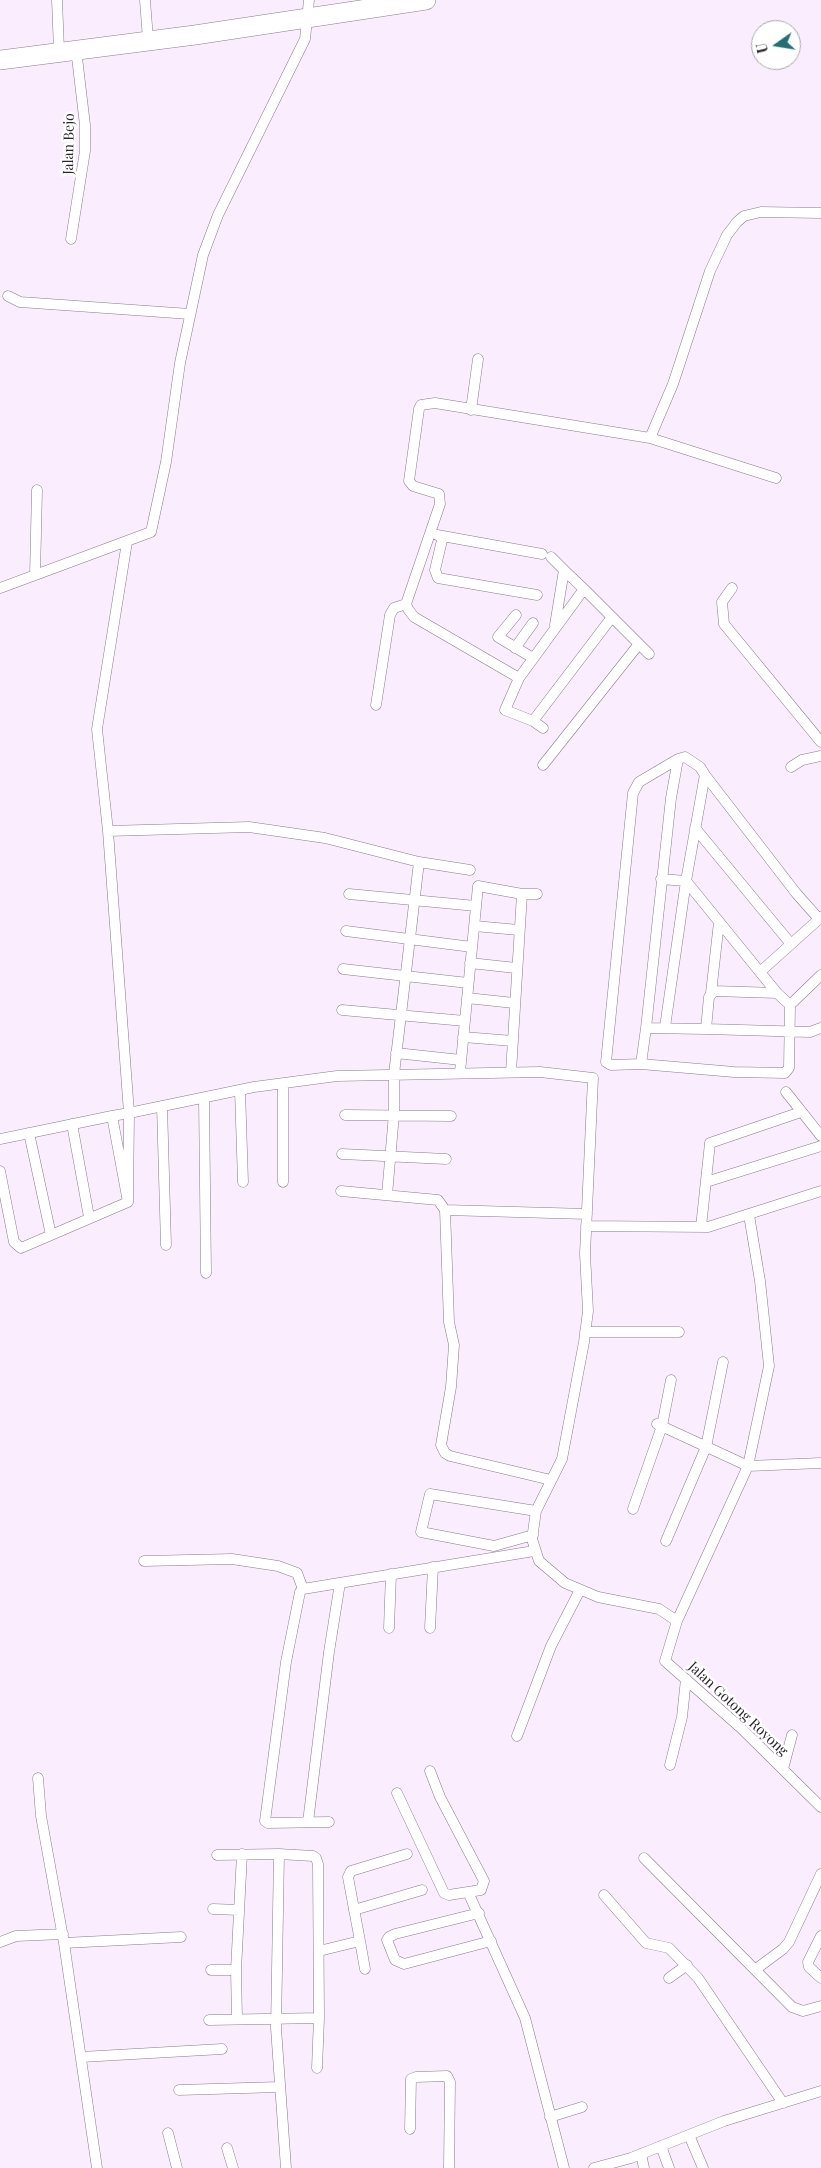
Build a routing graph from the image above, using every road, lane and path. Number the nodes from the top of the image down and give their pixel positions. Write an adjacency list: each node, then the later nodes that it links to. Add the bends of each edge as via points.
1 (57, 0): 7 (street, Jalan Bejo)
2 (145, 0): 6 (street)
3 (426, 0): 4 (highway)
4 (361, 5): 5 (highway)
5 (308, 9): 6 (highway); 12 (street, via 307,32 302,46 211,233)
6 (148, 39): 7 (highway)
7 (68, 50): 8 (highway); 10 (street, Jalan Bejo, via 85,125 85,151)
8 (0, 60)
9 (821, 214): 15 (street, via 761,212 744,216 737,222 710,271 673,384)
10 (71, 239)
11 (8, 296): 12 (street, via 20,302)
12 (190, 314): 20 (street, via 154,526 151,532)
13 (478, 359): 14 (street)
14 (471, 410): 15 (street); 18 (street, via 428,402 419,409 408,476 413,486 439,494 440,504)
15 (650, 438): 16 (street)
16 (776, 478)
17 (37, 490): 22 (street)
18 (430, 534): 19 (street); 27 (street)
19 (443, 536): 21 (street, via 547,555); 26 (street, via 435,570 442,580)
20 (127, 542): 22 (street); 47 (street, via 97,729)
21 (564, 570): 25 (street); 31 (street)
22 (35, 575): 23 (street)
23 (0, 588)
24 (732, 588): 40 (street, via 722,602 724,624)
25 (584, 589): 29 (street); 31 (street)
26 (537, 595)
27 (406, 604): 36 (street, via 414,617); 37 (street, via 394,608 390,615)
28 (516, 615): 33 (street, via 498,637)
29 (612, 617): 32 (street); 38 (street)
30 (533, 623): 33 (street)
31 (555, 628): 35 (street)
32 (639, 644): 34 (street); 43 (street)
33 (515, 648): 35 (street)
34 (649, 654)
35 (533, 658): 36 (street)
36 (519, 678): 38 (street, via 505,710)
37 (376, 704)
38 (532, 721): 39 (street)
39 (543, 728)
40 (821, 742)
41 (821, 756): 44 (street, via 802,760)
42 (678, 759): 45 (street, via 693,760); 50 (street); 89 (street, via 639,782 633,793 605,1060 611,1065)
43 (544, 765)
44 (791, 767)
45 (704, 775): 46 (street); 57 (street)
46 (695, 828): 51 (street); 63 (street)
47 (108, 831): 48 (street, via 249,827 325,838); 99 (street)
48 (419, 862): 49 (street); 55 (street)
49 (470, 870)
50 (661, 879): 51 (street); 81 (street)
51 (686, 881): 58 (street); 80 (street)
52 (349, 894): 55 (street)
53 (522, 894): 54 (street); 56 (street, via 478,886); 60 (street)
54 (536, 894)
55 (415, 902): 56 (street); 62 (street)
56 (476, 906): 59 (street)
57 (820, 918): 63 (street)
58 (719, 922): 68 (street); 72 (street)
59 (474, 926): 60 (street); 64 (street)
60 (519, 930): 66 (street)
61 (346, 931): 62 (street)
62 (410, 938): 64 (street); 70 (street)
63 (791, 944): 68 (street)
64 (472, 947): 65 (street)
65 (470, 963): 66 (street); 71 (street)
66 (516, 968): 75 (street)
67 (343, 969): 70 (street)
68 (760, 972): 73 (street)
69 (821, 975): 76 (street)
70 (404, 976): 71 (street); 78 (street)
71 (468, 983): 74 (street)
72 (711, 993): 73 (street, via 718,990); 83 (street)
73 (777, 993): 76 (street)
74 (467, 998): 75 (street); 79 (street)
75 (514, 1003): 86 (street)
76 (790, 1004): 84 (street)
77 (342, 1010): 78 (street)
78 (400, 1016): 79 (street); 87 (street)
79 (464, 1021): 85 (street)
80 (665, 1027): 81 (street); 83 (street)
81 (646, 1028): 89 (street)
82 (821, 1028): 84 (street, via 810,1032)
83 (706, 1029): 84 (street)
84 (790, 1030): 89 (street, via 789,1068 781,1074)
85 (463, 1037): 86 (street); 88 (street)
86 (513, 1041): 91 (street)
87 (396, 1053): 88 (street); 92 (street)
88 (461, 1060): 90 (street)
89 (641, 1064)
90 (460, 1072): 91 (street); 92 (street)
91 (511, 1072): 121 (street, via 593,1078)
92 (394, 1074): 93 (street, via 336,1076); 100 (street)
93 (283, 1084): 94 (street); 114 (street)
94 (240, 1090): 96 (street); 113 (street)
95 (786, 1092): 98 (street)
96 (204, 1098): 97 (street); 128 (street)
97 (162, 1106): 99 (street); 127 (street)
98 (801, 1112): 106 (street); 115 (street, via 714,1140 709,1145)
99 (129, 1113): 102 (street); 119 (street)
100 (394, 1114): 101 (street); 103 (street); 110 (street)
101 (345, 1115)
102 (112, 1116): 104 (street); 119 (street)
103 (451, 1116)
104 (72, 1124): 105 (street); 123 (street)
105 (29, 1133): 107 (street); 126 (street)
106 (821, 1136)
107 (0, 1139)
108 (821, 1146): 115 (street)
109 (342, 1154): 110 (street)
110 (391, 1156): 111 (street); 118 (street)
111 (446, 1159)
112 (0, 1171): 126 (street, via 17,1247)
113 (243, 1182)
114 (283, 1182)
115 (706, 1182): 125 (street)
116 (821, 1191): 122 (street)
117 (341, 1192): 118 (street)
118 (387, 1195): 120 (street, via 438,1200)
119 (128, 1202): 123 (street)
120 (445, 1210): 121 (street); 137 (street, via 449,1322 454,1345 441,1445 450,1456)
121 (586, 1214): 124 (street)
122 (749, 1215): 125 (street, via 718,1226); 136 (street, via 770,1359)
123 (89, 1217): 126 (street)
124 (586, 1226): 125 (street); 129 (street, via 588,1311)
125 (702, 1227)
126 (51, 1234)
127 (166, 1244)
128 (206, 1273)
129 (585, 1332): 130 (street); 137 (street, via 564,1451)
130 (680, 1332)
131 (723, 1362): 134 (street)
132 (671, 1380): 133 (street)
133 (660, 1425): 134 (street); 138 (street)
134 (706, 1446): 136 (street); 141 (street)
135 (821, 1463): 136 (street)
136 (748, 1466): 149 (street)
137 (551, 1480): 139 (street)
138 (633, 1509)
139 (536, 1511): 140 (street); 140 (street, via 430,1494 421,1532 494,1546)
140 (533, 1535): 142 (street)
141 (666, 1541)
142 (534, 1551): 144 (street); 148 (street, via 545,1568)
143 (144, 1561): 147 (street, via 232,1559 278,1566 297,1574)
144 (433, 1568): 145 (street); 151 (street)
145 (391, 1574): 146 (street); 150 (street)
146 (340, 1583): 147 (street); 161 (street)
147 (303, 1589): 161 (street, via 298,1595 286,1662 264,1819 268,1823)
148 (580, 1590): 149 (street, via 598,1597 659,1609); 154 (street, via 551,1646)
149 (677, 1621): 152 (street, Jalan Gotong Royong, via 665,1661)
150 (389, 1628)
151 (430, 1628)
152 (686, 1680): 155 (street, via 682,1716); 156 (street, Jalan Gotong Royong)
153 (792, 1735): 156 (street)
154 (517, 1736)
155 (670, 1765)
156 (783, 1769): 160 (street, Jalan Gotong Royong)
157 (430, 1771): 170 (street, via 484,1881 481,1890)
158 (38, 1778): 178 (street, via 41,1816)
159 (397, 1793): 170 (street, via 444,1893)
160 (821, 1807)
161 (308, 1822): 162 (street)
162 (329, 1822)
163 (242, 1854): 164 (street); 166 (street); 173 (street)
164 (279, 1854): 182 (street, via 313,1856 318,1861); 194 (street)
165 (408, 1854): 174 (street, via 351,1871 348,1877)
166 (217, 1855)
167 (644, 1858): 185 (street)
168 (821, 1874): 185 (street, via 789,1942)
169 (422, 1890): 174 (street)
170 (468, 1892): 175 (street)
171 (604, 1895): 183 (street, via 646,1943 669,1948)
172 (213, 1909): 173 (street)
173 (239, 1910): 187 (street)
174 (354, 1910): 181 (street)
175 (479, 1913): 179 (street); 179 (street, via 388,1936 387,1940 395,1960 404,1964)
176 (821, 1936): 189 (street, via 808,1962)
177 (181, 1937): 178 (street)
178 (64, 1939): 180 (street, via 16,1936); 196 (street)
179 (491, 1941): 203 (street, via 525,2018)
180 (0, 1942)
181 (360, 1942): 182 (street); 184 (street)
182 (318, 1951): 191 (street)
183 (687, 1965): 188 (street); 201 (street)
184 (365, 1968)
185 (756, 1969): 190 (street, via 792,2007 802,2011)
186 (212, 1970): 187 (street)
187 (236, 1970): 192 (street)
188 (669, 1978)
189 (821, 1978)
190 (821, 2006)
191 (319, 2018): 194 (street); 197 (street)
192 (237, 2019): 193 (street); 194 (street)
193 (208, 2020)
194 (276, 2020): 198 (street)
195 (222, 2049): 196 (street)
196 (81, 2058): 210 (street)
197 (317, 2068)
198 (279, 2087): 199 (street); 213 (street)
199 (179, 2090)
200 (821, 2091): 201 (street)
201 (782, 2103): 206 (street)
202 (582, 2107): 203 (street)
203 (550, 2118): 215 (street)
204 (410, 2129): 214 (street, via 412,2079 447,2076 450,2082)
205 (168, 2133): 211 (street)
206 (689, 2135): 207 (street); 219 (street)
207 (661, 2146): 209 (street); 218 (street)
208 (227, 2148): 212 (street)
209 (641, 2154): 216 (street); 217 (street)
210 (97, 2168)
211 (177, 2168)
212 (233, 2168)
213 (286, 2168)
214 (449, 2168)
215 (564, 2168)
216 (594, 2168)
217 (644, 2168)
218 (669, 2168)
219 (704, 2168)

